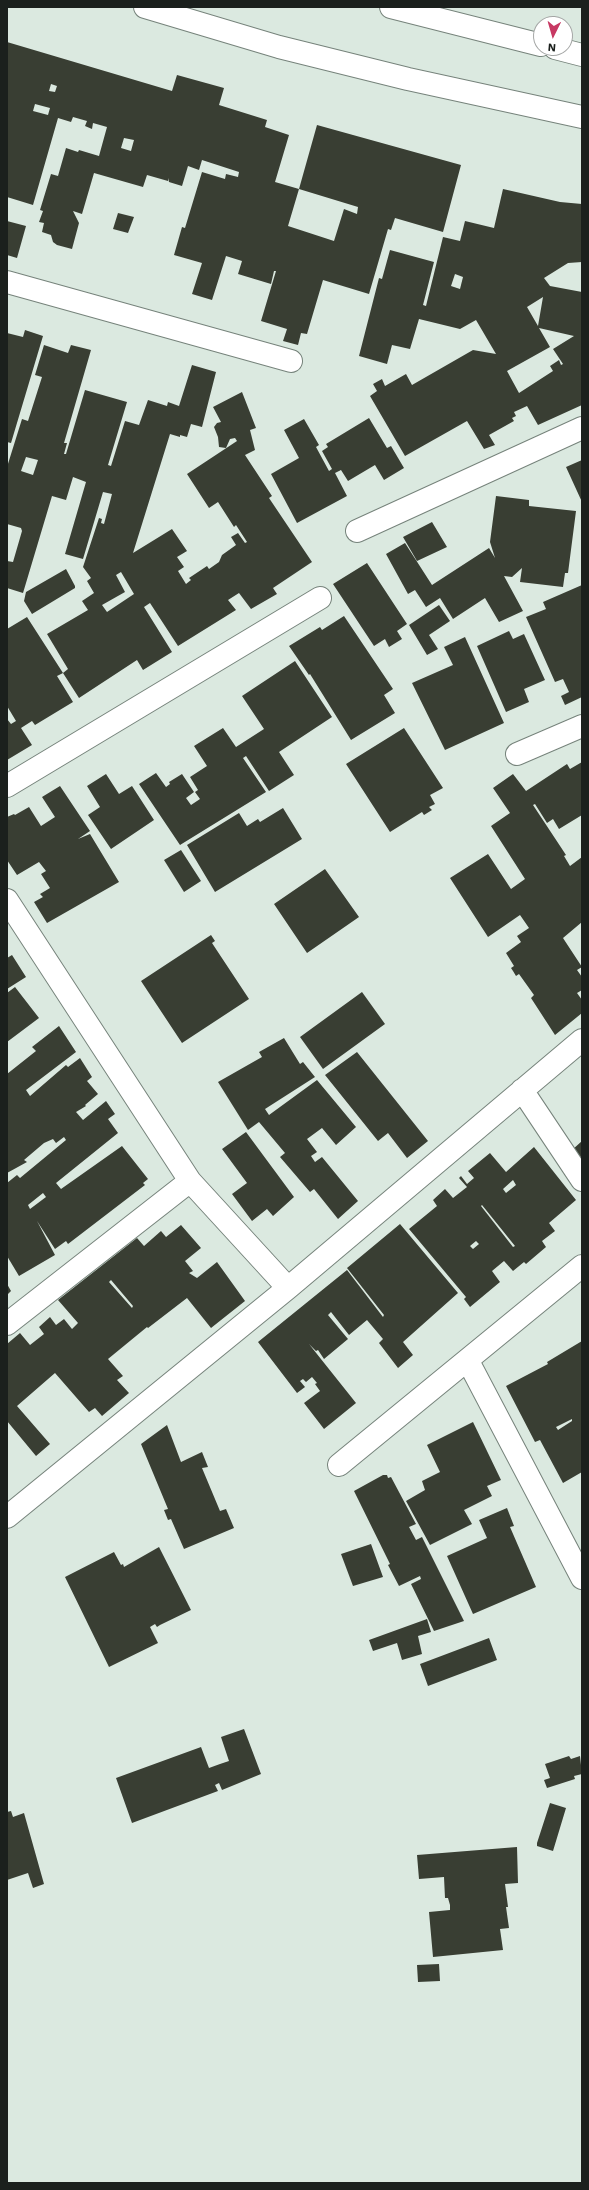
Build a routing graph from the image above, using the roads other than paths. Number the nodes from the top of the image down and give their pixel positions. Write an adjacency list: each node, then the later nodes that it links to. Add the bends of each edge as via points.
1 (145, 7): 4 (street, via 287,49 408,79)
2 (391, 7): 3 (street)
3 (533, 43)
4 (582, 117)
5 (7, 282): 6 (street)
6 (291, 361)
7 (582, 428): 8 (street)
8 (357, 531)
9 (320, 598): 12 (street)
10 (582, 726): 11 (street)
11 (517, 754)
12 (7, 786)
13 (7, 900): 17 (street)
14 (582, 1040): 15 (street)
15 (522, 1090): 16 (street); 19 (street)
16 (582, 1180)
17 (190, 1181): 19 (street); 20 (street)
18 (582, 1266): 21 (street)
19 (288, 1288): 23 (street)
20 (7, 1324)
21 (468, 1361): 22 (street); 24 (street)
22 (339, 1465)
23 (7, 1517)
24 (582, 1578)

